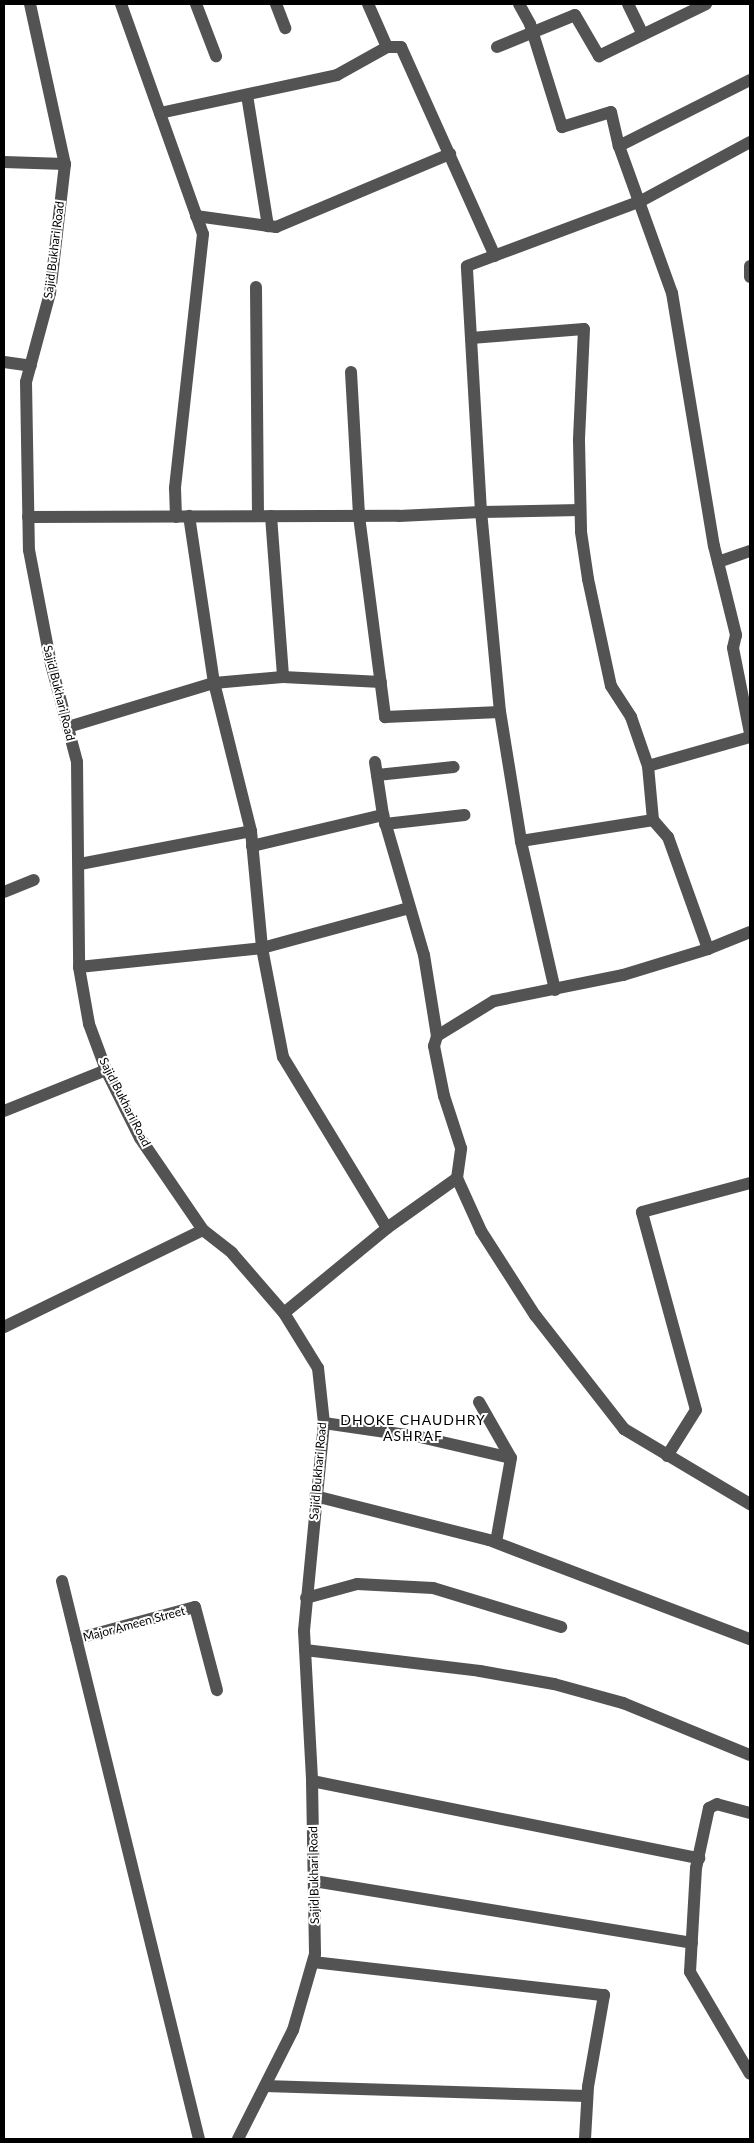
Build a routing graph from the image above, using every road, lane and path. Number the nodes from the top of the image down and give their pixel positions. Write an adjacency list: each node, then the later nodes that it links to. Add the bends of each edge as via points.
1 (30, 4): 22 (street, Sajid Bukhari Road)
2 (121, 4): 17 (street)
3 (196, 4): 14 (street)
4 (276, 4): 9 (street)
5 (368, 4): 12 (street)
6 (519, 4): 10 (street)
7 (628, 4): 11 (street)
8 (706, 4): 11 (street)
9 (285, 28)
10 (532, 32): 11 (street, via 575,15 599,56); 13 (street); 19 (street, via 562,126 611,112)
11 (643, 35)
12 (387, 46): 16 (street, via 337,75); 20 (street, via 401,47)
13 (497, 47)
14 (216, 56)
15 (750, 80): 19 (street)
16 (247, 95): 17 (street); 25 (street)
17 (160, 113): 24 (street)
18 (750, 142): 23 (street)
19 (619, 146): 23 (street)
20 (450, 154): 25 (street, via 276,227); 26 (street)
21 (4, 162): 22 (street)
22 (65, 164): 32 (street, Sajid Bukhari Road, via 50,293)
23 (641, 201): 26 (street); 42 (street, via 672,294)
24 (196, 216): 25 (street); 40 (street, via 203,234 175,488)
25 (268, 226)
26 (495, 256): 30 (street, via 467,266)
27 (750, 266): 28 (street)
28 (750, 277)
29 (256, 287): 37 (street)
30 (471, 338): 34 (street, via 584,329 579,441); 35 (street)
31 (4, 362): 32 (street)
32 (31, 366): 39 (street, Sajid Bukhari Road, via 26,382)
33 (351, 372): 38 (street)
34 (580, 510): 35 (street); 51 (street, via 588,579 612,686 631,717)
35 (482, 512): 38 (street); 47 (street)
36 (189, 516): 37 (street); 40 (street); 44 (street)
37 (264, 516): 38 (street); 43 (street)
38 (359, 516): 45 (street)
39 (28, 517): 40 (street); 48 (street, Sajid Bukhari Road, via 29,550 51,664)
40 (176, 517)
41 (750, 551): 42 (street)
42 (718, 562): 46 (street, via 736,635 732,648)
43 (284, 677): 44 (street); 45 (street)
44 (214, 682): 48 (street); 56 (street)
45 (381, 682): 47 (street, via 385,717)
46 (746, 700): 49 (street)
47 (500, 712): 57 (street)
48 (68, 727): 59 (street, Sajid Bukhari Road, via 77,762)
49 (750, 732)
50 (750, 737): 51 (street)
51 (648, 766): 55 (street)
52 (454, 767): 54 (street, via 376,768)
53 (464, 815): 54 (street)
54 (384, 819): 58 (street); 62 (street)
55 (654, 820): 57 (street); 65 (street, via 668,836)
56 (250, 830): 58 (street); 59 (street)
57 (521, 841): 67 (street)
58 (252, 846): 64 (street)
59 (80, 864): 66 (street, Sajid Bukhari Road)
60 (34, 880): 61 (street)
61 (4, 892)
62 (409, 908): 64 (street); 68 (street, via 424,954)
63 (750, 932): 65 (street)
64 (262, 948): 66 (street); 73 (street, via 284,1057)
65 (708, 949): 67 (street, via 623,975)
66 (80, 967): 69 (street, Sajid Bukhari Road, via 89,1024)
67 (555, 990): 68 (street, via 494,1001)
68 (436, 1036): 71 (street, via 434,1046 444,1096 461,1148)
69 (106, 1070): 70 (street); 74 (street, Sajid Bukhari Road, via 140,1138)
70 (4, 1111)
71 (457, 1178): 73 (street); 79 (street, via 481,1231 535,1315 624,1429)
72 (750, 1183): 79 (street, via 642,1212 696,1410)
73 (387, 1228): 75 (street)
74 (203, 1230): 75 (street, Sajid Bukhari Road, via 232,1252); 76 (street)
75 (284, 1313): 78 (street, Sajid Bukhari Road, via 318,1368)
76 (4, 1327)
77 (479, 1402): 80 (street)
78 (324, 1423): 80 (street, via 420,1437); 81 (street, Sajid Bukhari Road)
79 (667, 1456): 82 (street)
80 (511, 1458): 83 (street)
81 (316, 1496): 83 (street); 85 (street, Sajid Bukhari Road)
82 (750, 1504)
83 (496, 1542): 88 (street)
84 (62, 1581): 87 (street)
85 (306, 1598): 86 (street, via 357,1584 433,1588); 89 (street, Sajid Bukhari Road)
86 (561, 1627)
87 (76, 1639): 90 (street, Major Ameen Street, via 195,1607); 101 (street)
88 (750, 1639)
89 (305, 1650): 91 (street, via 480,1671 554,1684 623,1702); 92 (street, Sajid Bukhari Road)
90 (217, 1690)
91 (750, 1755)
92 (312, 1781): 94 (street); 95 (street, Sajid Bukhari Road)
93 (750, 1813): 94 (street, via 712,1804)
94 (699, 1858): 96 (street)
95 (314, 1881): 96 (street); 97 (street, Sajid Bukhari Road)
96 (692, 1943): 98 (street, via 690,1972)
97 (313, 1962): 99 (street, Sajid Bukhari Road, via 293,2030); 100 (street, via 604,1995)
98 (750, 2074)
99 (266, 2086): 100 (street); 102 (street, Sajid Bukhari Road)
100 (587, 2096): 103 (street)
101 (198, 2139)
102 (238, 2139)
103 (585, 2139)

